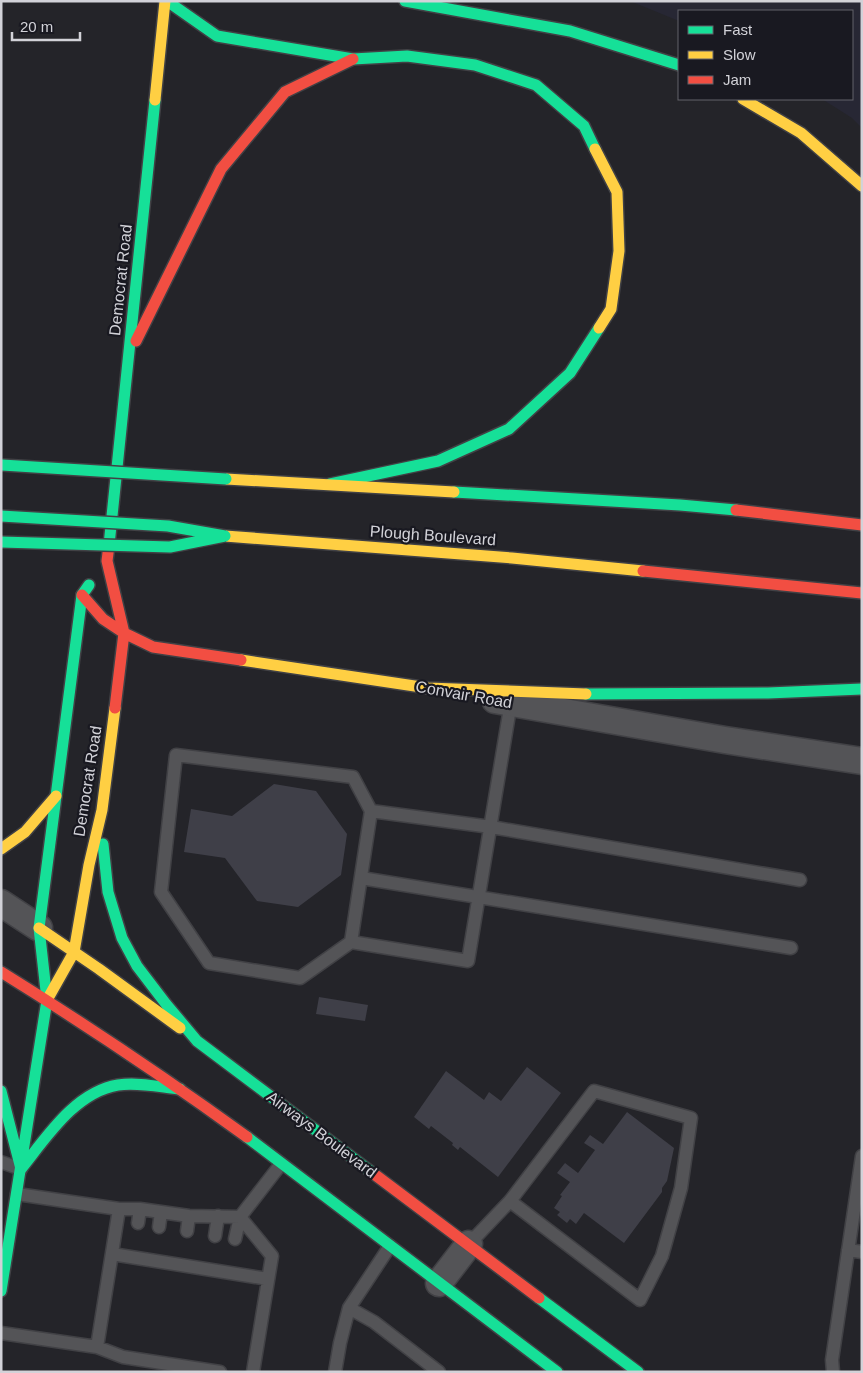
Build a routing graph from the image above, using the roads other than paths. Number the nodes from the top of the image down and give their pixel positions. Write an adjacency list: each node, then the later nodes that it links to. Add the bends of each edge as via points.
1 (166, 1): 3 (main road, via 217,36); 7 (main road, Democrat Road)
2 (405, 1): 4 (main road, via 570,30)
3 (353, 59): 7 (main road, via 285,92 221,169); 9 (main road, via 407,56 475,65 536,85 584,126 617,192 619,252 611,309 570,373 509,429 438,461)
4 (678, 65)
5 (745, 100): 6 (main road, via 801,133)
6 (862, 186)
7 (129, 355): 14 (main road, Democrat Road)
8 (2, 465): 9 (main road, bridge)
9 (330, 484): 11 (main road, via 680,506)
10 (1, 516): 12 (main road, Plough Boulevard, bridge, via 168,526)
11 (862, 525)
12 (225, 536): 13 (main road, bridge, via 170,547); 15 (main road, Plough Boulevard, via 522,558)
13 (1, 542)
14 (107, 561): 16 (main road, Democrat Road); 17 (main road, Democrat Road)
15 (862, 593)
16 (82, 595): 17 (main road, Convair Road, via 103,619); 22 (main road, Democrat Road)
17 (124, 633): 18 (main road, Convair Road, via 153,647); 23 (main road, Democrat Road)
18 (428, 688): 19 (main road, via 588,694); 20 (street, Convair Road)
19 (862, 689)
20 (511, 702): 21 (street, Convair Road); 25 (lane)
21 (862, 761)
22 (56, 796): 26 (main road, via 31,826); 31 (main road, Democrat Road)
23 (102, 810): 34 (main road, Democrat Road); 37 (main road, via 108,896 123,940 155,991)
24 (370, 811): 25 (lane); 27 (lane); 32 (lane, via 353,777 176,755 161,892 208,962 300,978)
25 (491, 827): 28 (lane); 29 (lane)
26 (1, 849)
27 (361, 878): 29 (lane); 32 (lane)
28 (800, 880)
29 (479, 896): 32 (lane, via 468,961); 33 (lane)
30 (1, 903): 31 (street, Airways Boulevard)
31 (39, 928): 34 (main road, Airways Boulevard); 36 (main road, Democrat Road)
32 (351, 942)
33 (792, 948)
34 (74, 952): 36 (main road, Democrat Road); 37 (main road, Airways Boulevard)
35 (1, 972): 36 (main road)
36 (47, 1000): 38 (main road); 43 (main road, Democrat Road)
37 (197, 1041): 57 (main road, Airways Boulevard)
38 (182, 1089): 42 (main road); 43 (main road, via 130,1085 104,1089 81,1103 59,1123)
39 (1, 1091): 43 (main road)
40 (862, 1156): 59 (lane)
41 (1, 1162): 43 (lane)
42 (281, 1164): 51 (lane); 58 (main road)
43 (21, 1169): 44 (main road, Democrat Road)
44 (17, 1194): 47 (lane); 64 (main road, Democrat Road)
45 (510, 1201): 45 (lane, via 594,1091 691,1118 681,1188 662,1256 640,1300); 57 (lane)
46 (140, 1208): 47 (lane); 48 (lane); 52 (lane)
47 (119, 1209): 61 (lane)
48 (161, 1212): 49 (lane); 53 (lane)
49 (189, 1216): 50 (lane); 54 (lane)
50 (218, 1216): 51 (lane); 55 (lane)
51 (240, 1217): 56 (lane); 62 (lane, via 272,1256)
52 (138, 1224)
53 (159, 1227)
54 (187, 1231)
55 (215, 1236)
56 (235, 1239)
57 (469, 1244): 63 (street); 73 (main road, Airways Boulevard)
58 (390, 1246): 63 (main road); 65 (lane)
59 (848, 1250): 60 (lane); 74 (lane)
60 (862, 1252)
61 (112, 1254): 62 (lane, via 133,1252 231,1268); 67 (lane)
62 (268, 1279): 69 (lane)
63 (439, 1283): 72 (main road)
64 (1, 1291)
65 (349, 1308): 70 (lane); 71 (lane, via 374,1322)
66 (1, 1333): 67 (lane)
67 (97, 1346): 68 (lane, via 123,1357)
68 (220, 1372)
69 (253, 1372)
70 (336, 1372)
71 (439, 1372)
72 (557, 1372)
73 (638, 1372)
74 (833, 1372)

